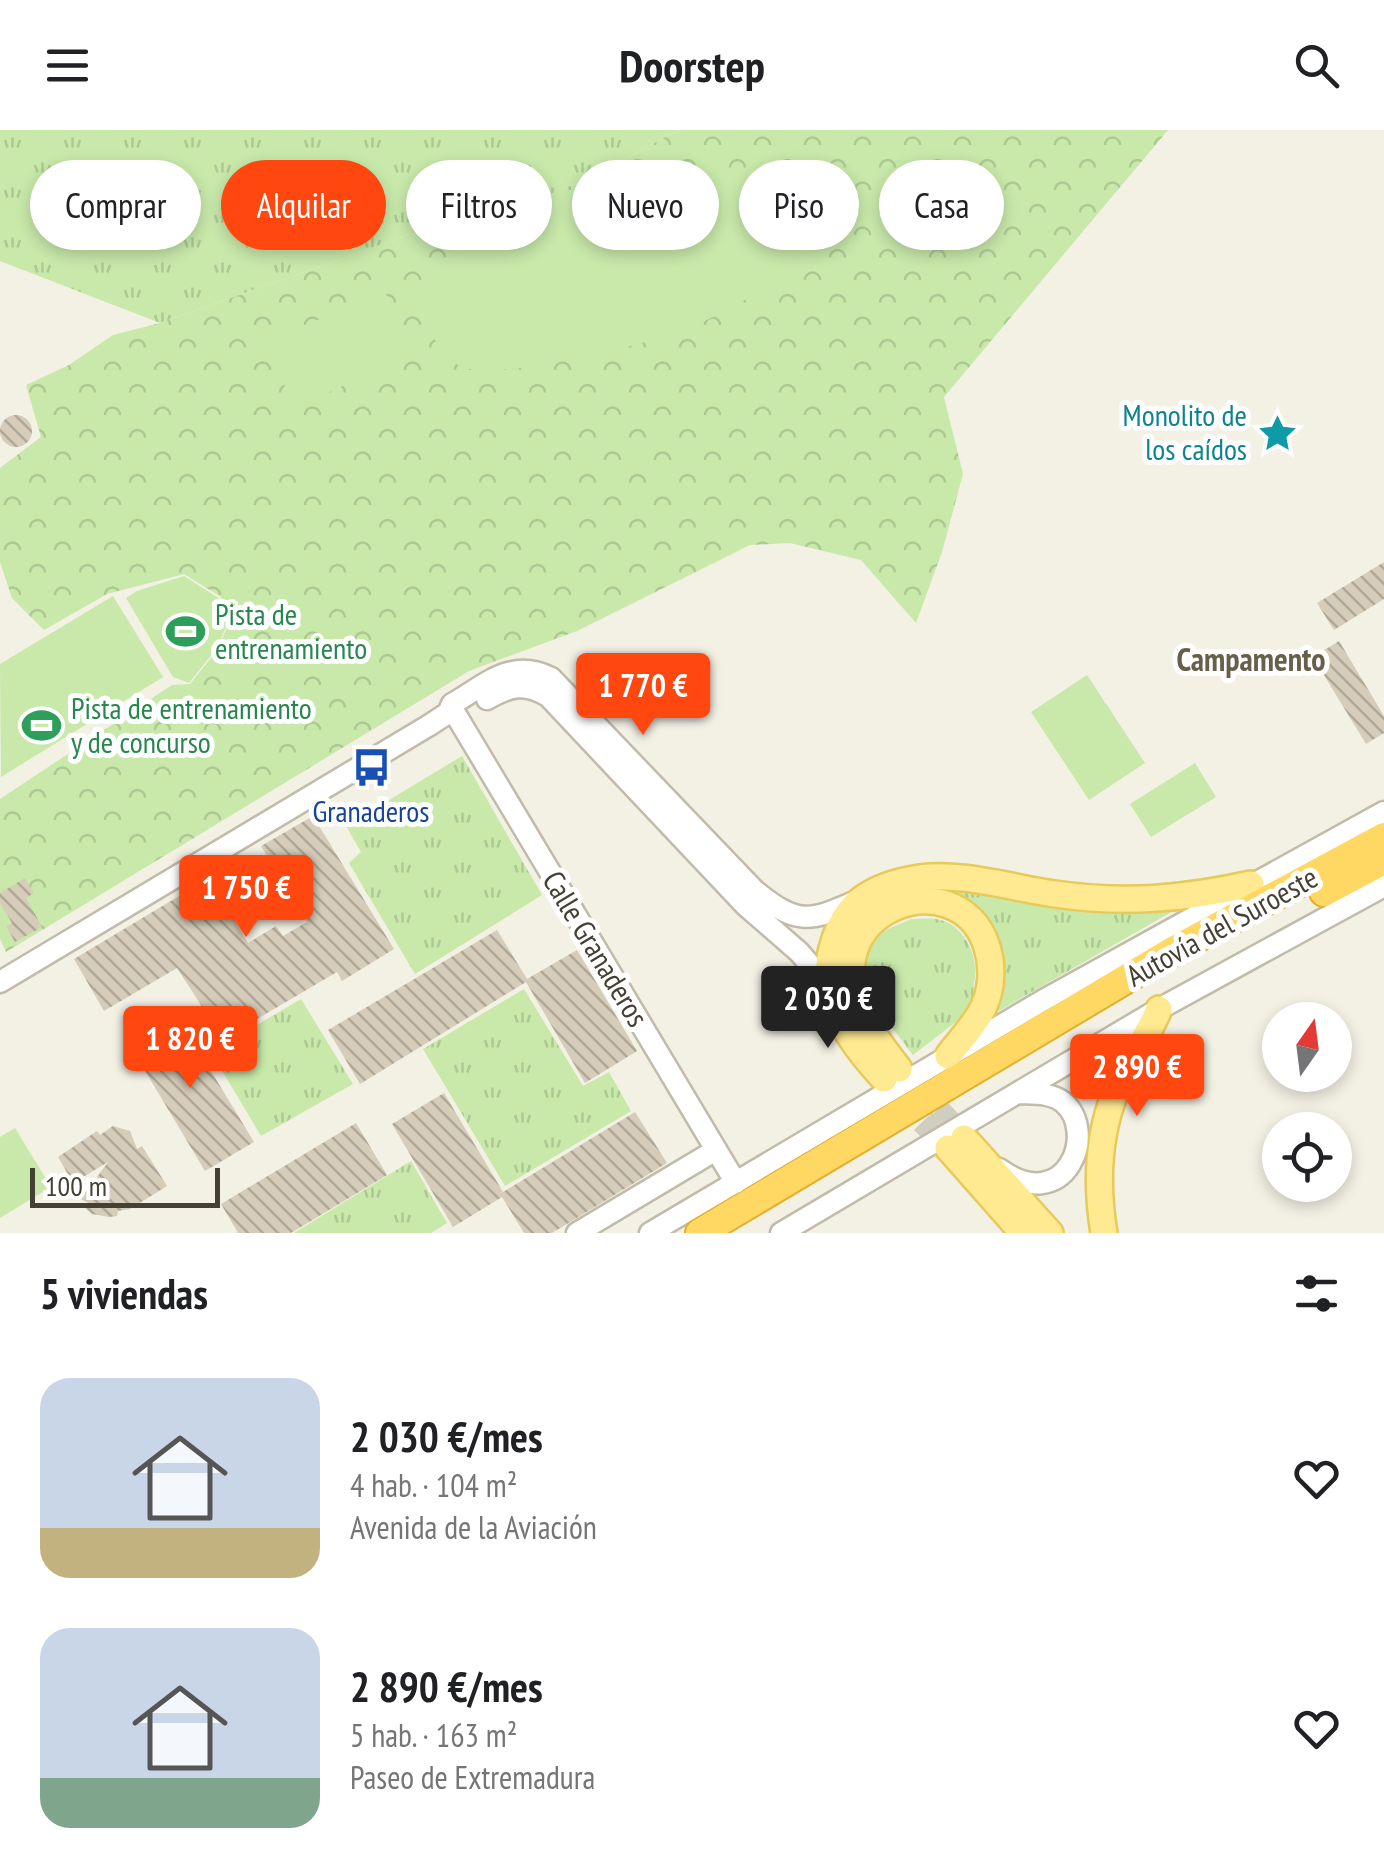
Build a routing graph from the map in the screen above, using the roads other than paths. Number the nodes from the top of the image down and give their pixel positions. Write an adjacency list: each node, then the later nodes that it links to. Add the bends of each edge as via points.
1 (452, 714): 7 (street, via 452,704 507,672 524,668 552,678 782,913 816,919); 8 (street); 9 (street, via 510,686 548,696); 13 (street, Calle Granaderos)
2 (1384, 812): 5 (street)
3 (1384, 838): 19 (highway, Autovía del Suroeste, via 1174,951)
4 (1384, 860): 20 (highway, Autovía del Suroeste, via 1185,966)
5 (1251, 884): 7 (main road, via 1180,899 1135,900 923,878); 11 (street)
6 (1384, 886): 10 (street)
7 (861, 900): 9 (main road, via 830,952)
8 (0, 982)
9 (830, 988): 11 (main road, via 844,1027 892,1074 852,984 854,949 877,917 907,903 930,900 965,914 984,938 991,982 983,1009)
10 (1159, 1009): 12 (street); 25 (main road, via 1115,1092 1098,1156)
11 (948, 1056): 15 (street)
12 (1017, 1092): 14 (street, via 1064,1103 1078,1142 1074,1158 1048,1183 1033,1186); 21 (street)
13 (716, 1150): 15 (street, Calle Granaderos); 17 (street)
14 (986, 1160): 16 (main road, via 956,1143); 24 (main road)
15 (736, 1182): 18 (street)
16 (995, 1201): 22 (street); 23 (main road)
17 (577, 1233)
18 (650, 1233)
19 (700, 1233)
20 (734, 1233)
21 (781, 1233)
22 (1005, 1233)
23 (1023, 1233)
24 (1050, 1233)
25 (1104, 1233)

